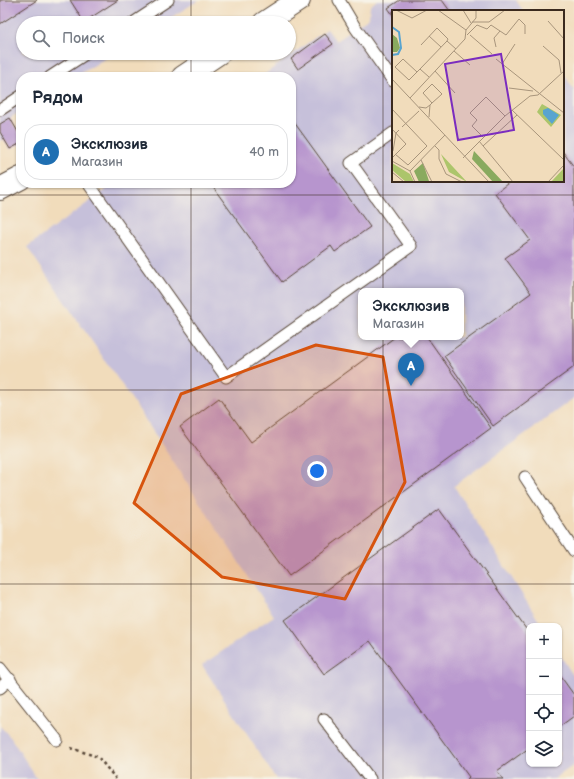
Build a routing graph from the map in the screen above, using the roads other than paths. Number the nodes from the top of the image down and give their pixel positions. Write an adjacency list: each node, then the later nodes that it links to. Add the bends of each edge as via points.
1 (168, 0): 4 (lane)
2 (299, 0): 5 (street)
3 (339, 0): 10 (lane)
4 (144, 16)
5 (275, 16)
6 (76, 60): 8 (lane)
7 (208, 60): 9 (street)
8 (58, 72)
9 (190, 72)
10 (392, 80)
11 (16, 99): 12 (lane)
12 (0, 110)
13 (392, 134): 15 (lane, via 351,163 411,246 226,377)
14 (16, 181): 16 (street)
15 (92, 188)
16 (0, 189)
17 (525, 477): 18 (lane)
18 (574, 550)
19 (0, 668): 20 (lane)
20 (10, 679): 21 (lane); 23 (lane)
21 (0, 688)
22 (324, 719): 24 (lane)
23 (57, 740)
24 (370, 779)

